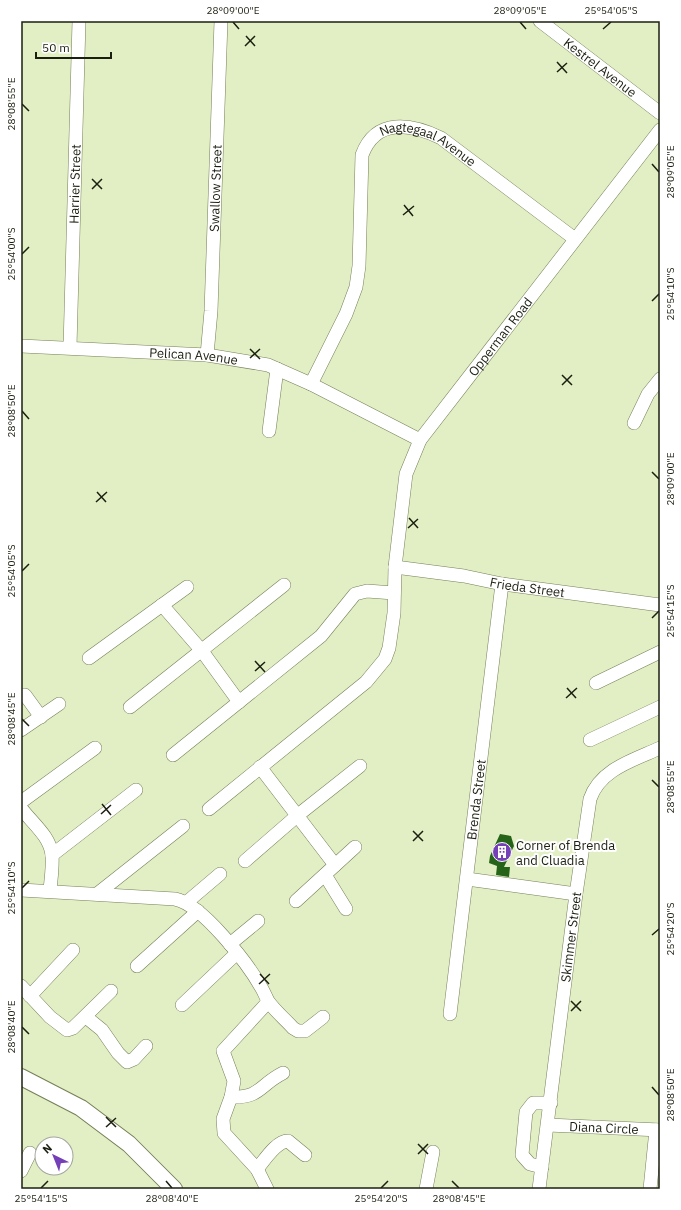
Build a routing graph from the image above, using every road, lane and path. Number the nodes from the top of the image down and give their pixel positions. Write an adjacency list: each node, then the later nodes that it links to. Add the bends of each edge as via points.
1 (79, 21): 8 (street, Harrier Street)
2 (221, 21): 9 (street, Swallow Street, via 212,311)
3 (540, 21): 4 (street, Kestrel Avenue)
4 (660, 113)
5 (660, 130): 6 (street, Opperman Road)
6 (575, 239): 12 (street, Nagtegaal Avenue, via 441,138 422,129 407,126 393,127 377,134 369,141 362,155 359,266 356,287 346,314); 15 (street, Opperman Road)
7 (21, 346): 8 (street, Pelican Avenue)
8 (70, 347): 9 (street, Pelican Avenue)
9 (207, 355): 10 (street, Pelican Avenue, via 268,365)
10 (277, 369): 12 (street, Pelican Avenue); 14 (street)
11 (660, 379): 13 (street, via 648,394)
12 (311, 384): 15 (street, Pelican Avenue)
13 (634, 423)
14 (269, 432)
15 (420, 440): 16 (street, Opperman Road, via 406,474)
16 (395, 567): 17 (street, Frieda Street); 20 (street, Opperman Road)
17 (502, 584): 22 (street, Frieda Street); 53 (street, Brenda Street)
18 (284, 585): 23 (street)
19 (187, 587): 21 (street)
20 (394, 594): 28 (street, via 367,591 355,594 321,636); 39 (street, Opperman Road, via 389,648 379,667 366,682)
21 (162, 605): 23 (street); 25 (street)
22 (660, 605)
23 (202, 651): 28 (street); 30 (street)
24 (660, 652): 26 (street)
25 (89, 658)
26 (596, 683)
27 (21, 695): 32 (street, via 25,695)
28 (239, 702): 37 (street)
29 (60, 704): 32 (street)
30 (130, 707)
31 (660, 707): 34 (street)
32 (41, 717): 33 (street)
33 (21, 730)
34 (590, 740)
35 (95, 748): 41 (street)
36 (660, 748): 57 (street, Skimmer Street, via 611,772 595,787 590,799)
37 (173, 755)
38 (360, 766): 44 (street)
39 (260, 767): 43 (street, Opperman Road); 44 (street)
40 (136, 790): 48 (street)
41 (21, 802)
42 (21, 808): 45 (street)
43 (209, 809)
44 (298, 815): 49 (street); 50 (street)
45 (25, 821): 48 (street, via 49,844)
46 (183, 826): 56 (street)
47 (355, 847): 50 (street)
48 (52, 856): 55 (street)
49 (245, 861)
50 (335, 865): 52 (street)
51 (220, 874): 59 (street)
52 (324, 875): 58 (street); 60 (street)
53 (467, 879): 57 (street); 70 (street, Brenda Street)
54 (21, 890): 55 (street)
55 (50, 890): 56 (street)
56 (97, 894): 59 (street, via 176,899)
57 (576, 894): 77 (street, Skimmer Street)
58 (296, 901)
59 (186, 902): 61 (street)
60 (346, 909)
61 (198, 911): 63 (street); 65 (street)
62 (258, 920): 63 (street)
63 (234, 949): 68 (street, via 261,987); 69 (street)
64 (73, 950): 66 (street)
65 (137, 966)
66 (25, 991): 71 (street, via 50,1018 66,1030 73,1028)
67 (111, 991): 71 (street)
68 (268, 1002): 72 (street, via 298,1031 310,1029); 76 (street, via 223,1051 233,1076)
69 (182, 1005)
70 (450, 1014)
71 (86, 1017): 73 (street, via 102,1030 127,1062 134,1059)
72 (323, 1017)
73 (146, 1046)
74 (283, 1073): 76 (street, via 271,1079 253,1095 243,1098)
75 (21, 1077): 87 (main road, via 81,1108 129,1144)
76 (231, 1097): 85 (street, via 223,1119 224,1133)
77 (551, 1103): 78 (street, Skimmer Street); 80 (street, via 533,1103 529,1107)
78 (548, 1128): 79 (street, Diana Circle); 80 (street, Diana Circle); 84 (street, Skimmer Street)
79 (658, 1130): 91 (street)
80 (524, 1131): 84 (street, via 522,1155 530,1164)
81 (433, 1152): 89 (street)
82 (30, 1153): 86 (street)
83 (305, 1155): 85 (street, via 285,1141 280,1143)
84 (542, 1167): 90 (street, Skimmer Street)
85 (257, 1169): 88 (street)
86 (21, 1171)
87 (174, 1189)
88 (267, 1189)
89 (426, 1189)
90 (539, 1189)
91 (650, 1189)

